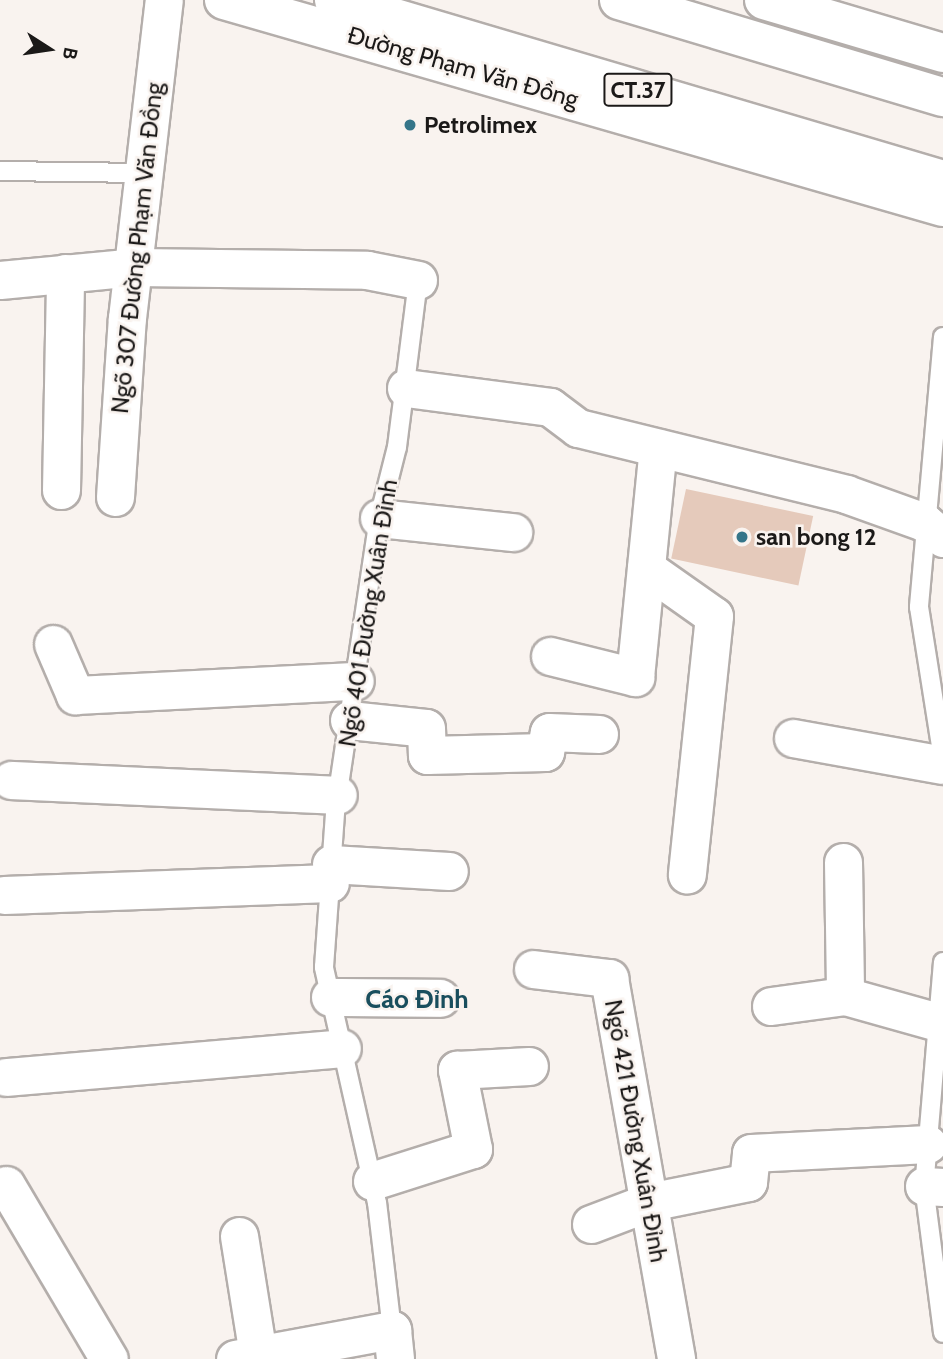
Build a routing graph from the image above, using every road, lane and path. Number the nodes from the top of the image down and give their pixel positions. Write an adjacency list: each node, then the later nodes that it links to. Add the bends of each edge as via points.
1 (164, 0): 12 (street, Ngõ 307 Đường Phạm Văn Đồng)
2 (224, 0): 15 (main road, Đường Phạm Văn Đồng)
3 (307, 0): 14 (main road, Đường Phạm Văn Đồng)
4 (334, 0): 13 (main road, CT.37)
5 (619, 0): 10 (main road)
6 (670, 0): 9 (main road)
7 (764, 0): 8 (main road)
8 (943, 53)
9 (943, 82)
10 (943, 97)
11 (0, 171): 12 (lane)
12 (144, 173): 16 (street, Ngõ 307 Đường Phạm Văn Đồng)
13 (943, 180)
14 (943, 186)
15 (943, 207)
16 (134, 267): 17 (street, Ngõ 401 Đường Xuân Đỉnh); 19 (street, Ngõ 401 Đường Xuân Đỉnh, via 368,271); 24 (street, Ngõ 307 Đường Phạm Văn Đồng, via 118,407)
17 (65, 273): 18 (street, Ngõ 401 Đường Xuân Đỉnh); 23 (street)
18 (0, 280)
19 (418, 280): 21 (lane, Ngõ 401 Đường Xuân Đỉnh)
20 (943, 337): 26 (lane)
21 (406, 388): 22 (street, via 551,407 578,428); 25 (lane, Ngõ 401 Đường Xuân Đỉnh)
22 (659, 448): 26 (street, via 846,494); 28 (street)
23 (61, 491)
24 (116, 497)
25 (379, 518): 27 (street); 31 (lane, Ngõ 401 Đường Xuân Đỉnh)
26 (934, 530): 35 (lane, via 919,607)
27 (513, 531)
28 (646, 568): 30 (street, via 635,677); 42 (street, via 714,616)
29 (53, 644): 31 (street, via 75,695)
30 (550, 656)
31 (355, 681): 32 (lane, Ngõ 401 Đường Xuân Đỉnh)
32 (349, 720): 33 (street, via 426,728 427,755 545,752 549,732); 38 (lane, Ngõ 401 Đường Xuân Đỉnh)
33 (599, 734)
34 (793, 738): 36 (street)
35 (943, 759)
36 (943, 765)
37 (11, 780): 38 (street)
38 (338, 795): 41 (lane, Ngõ 401 Đường Xuân Đỉnh)
39 (843, 862): 46 (street)
40 (449, 871): 41 (street)
41 (331, 874): 43 (street); 47 (lane, Ngõ 401 Đường Xuân Đỉnh, via 324,967)
42 (687, 875)
43 (4, 895)
44 (943, 962): 50 (lane)
45 (533, 969): 58 (street, Ngõ 421 Đường Xuân Đỉnh, via 609,978)
46 (845, 996): 49 (street); 50 (street)
47 (330, 997): 48 (street); 51 (lane, Ngõ 401 Đường Xuân Đỉnh)
48 (440, 998)
49 (771, 1006)
50 (938, 1022): 54 (lane)
51 (342, 1048): 53 (street); 55 (lane, Ngõ 401 Đường Xuân Đỉnh)
52 (529, 1066): 55 (street, via 457,1070 473,1149)
53 (6, 1077)
54 (928, 1144): 57 (lane); 58 (street, via 751,1153 748,1182)
55 (372, 1181): 62 (lane, Ngõ 401 Đường Xuân Đỉnh)
56 (6, 1185): 64 (street)
57 (933, 1187): 61 (lane)
58 (649, 1202): 59 (street); 65 (street, Ngõ 421 Đường Xuân Đỉnh)
59 (591, 1224)
60 (239, 1236): 63 (street)
61 (943, 1333)
62 (394, 1345): 63 (street)
63 (247, 1357)
64 (108, 1359)
65 (676, 1359)

